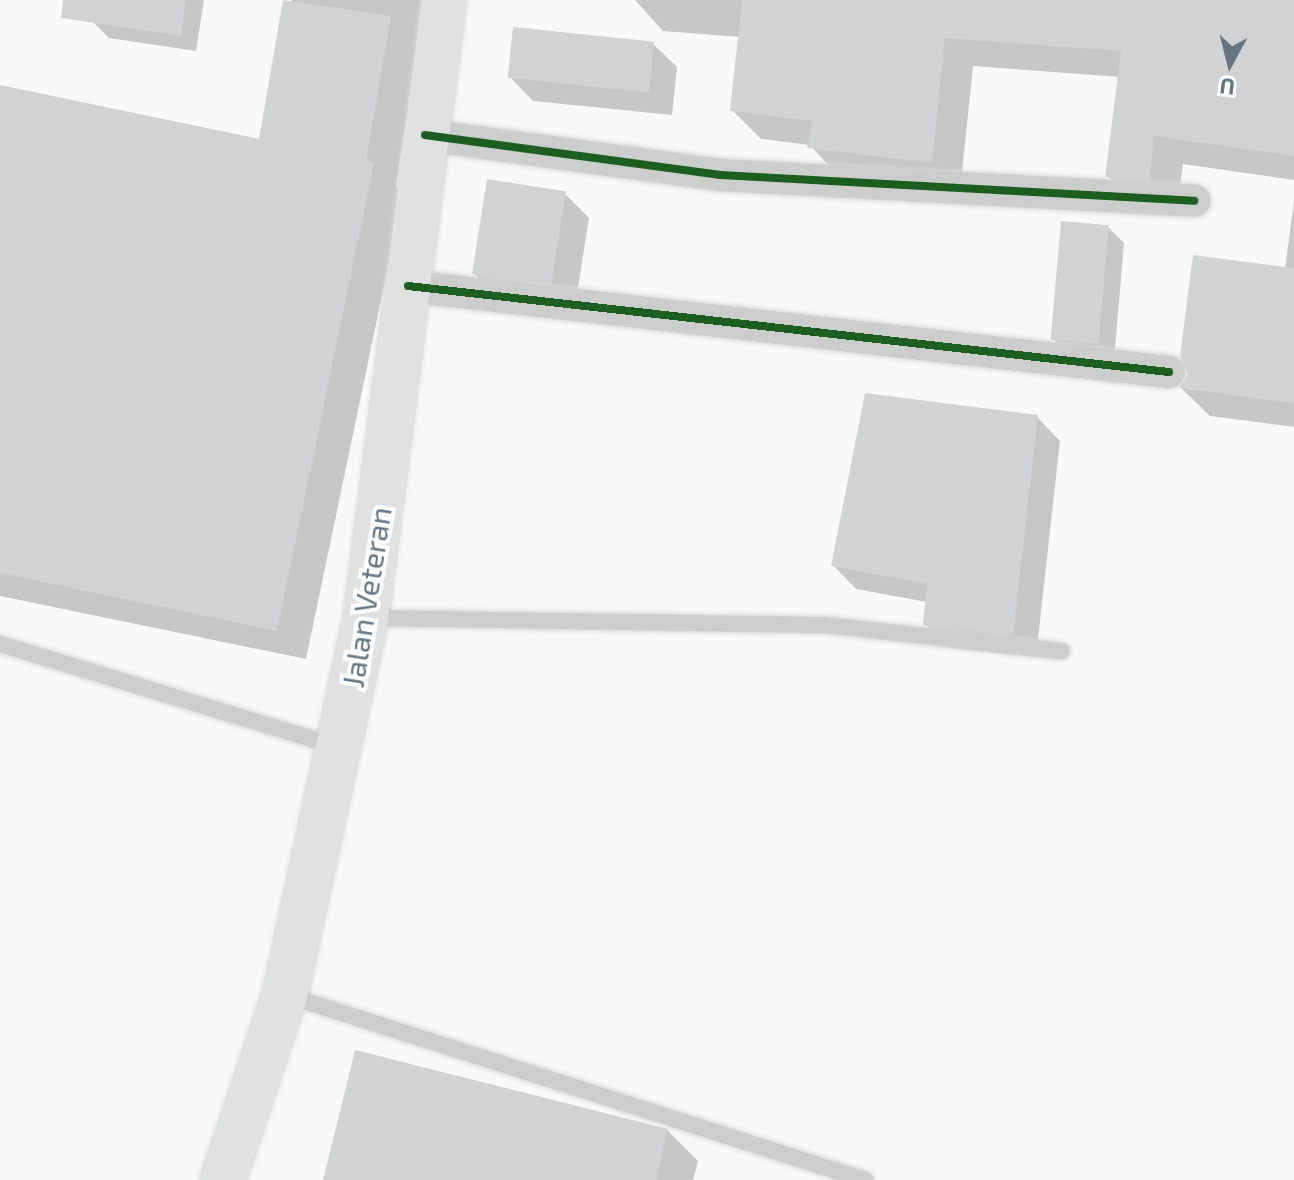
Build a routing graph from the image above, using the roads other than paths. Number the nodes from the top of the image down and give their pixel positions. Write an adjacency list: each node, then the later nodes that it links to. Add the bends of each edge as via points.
1 (444, 0): 2 (main road, Jalan Veteran)
2 (425, 135): 3 (street, via 720,175); 4 (main road, Jalan Veteran)
3 (1194, 201)
4 (408, 286): 5 (street); 6 (main road, Jalan Veteran)
5 (1169, 372)
6 (366, 618): 8 (lane, via 825,625); 9 (main road, Jalan Veteran)
7 (0, 644): 9 (lane)
8 (1062, 651)
9 (341, 748): 10 (main road, Jalan Veteran)
10 (285, 995): 11 (main road, Jalan Veteran); 12 (lane)
11 (223, 1180)
12 (865, 1180)

